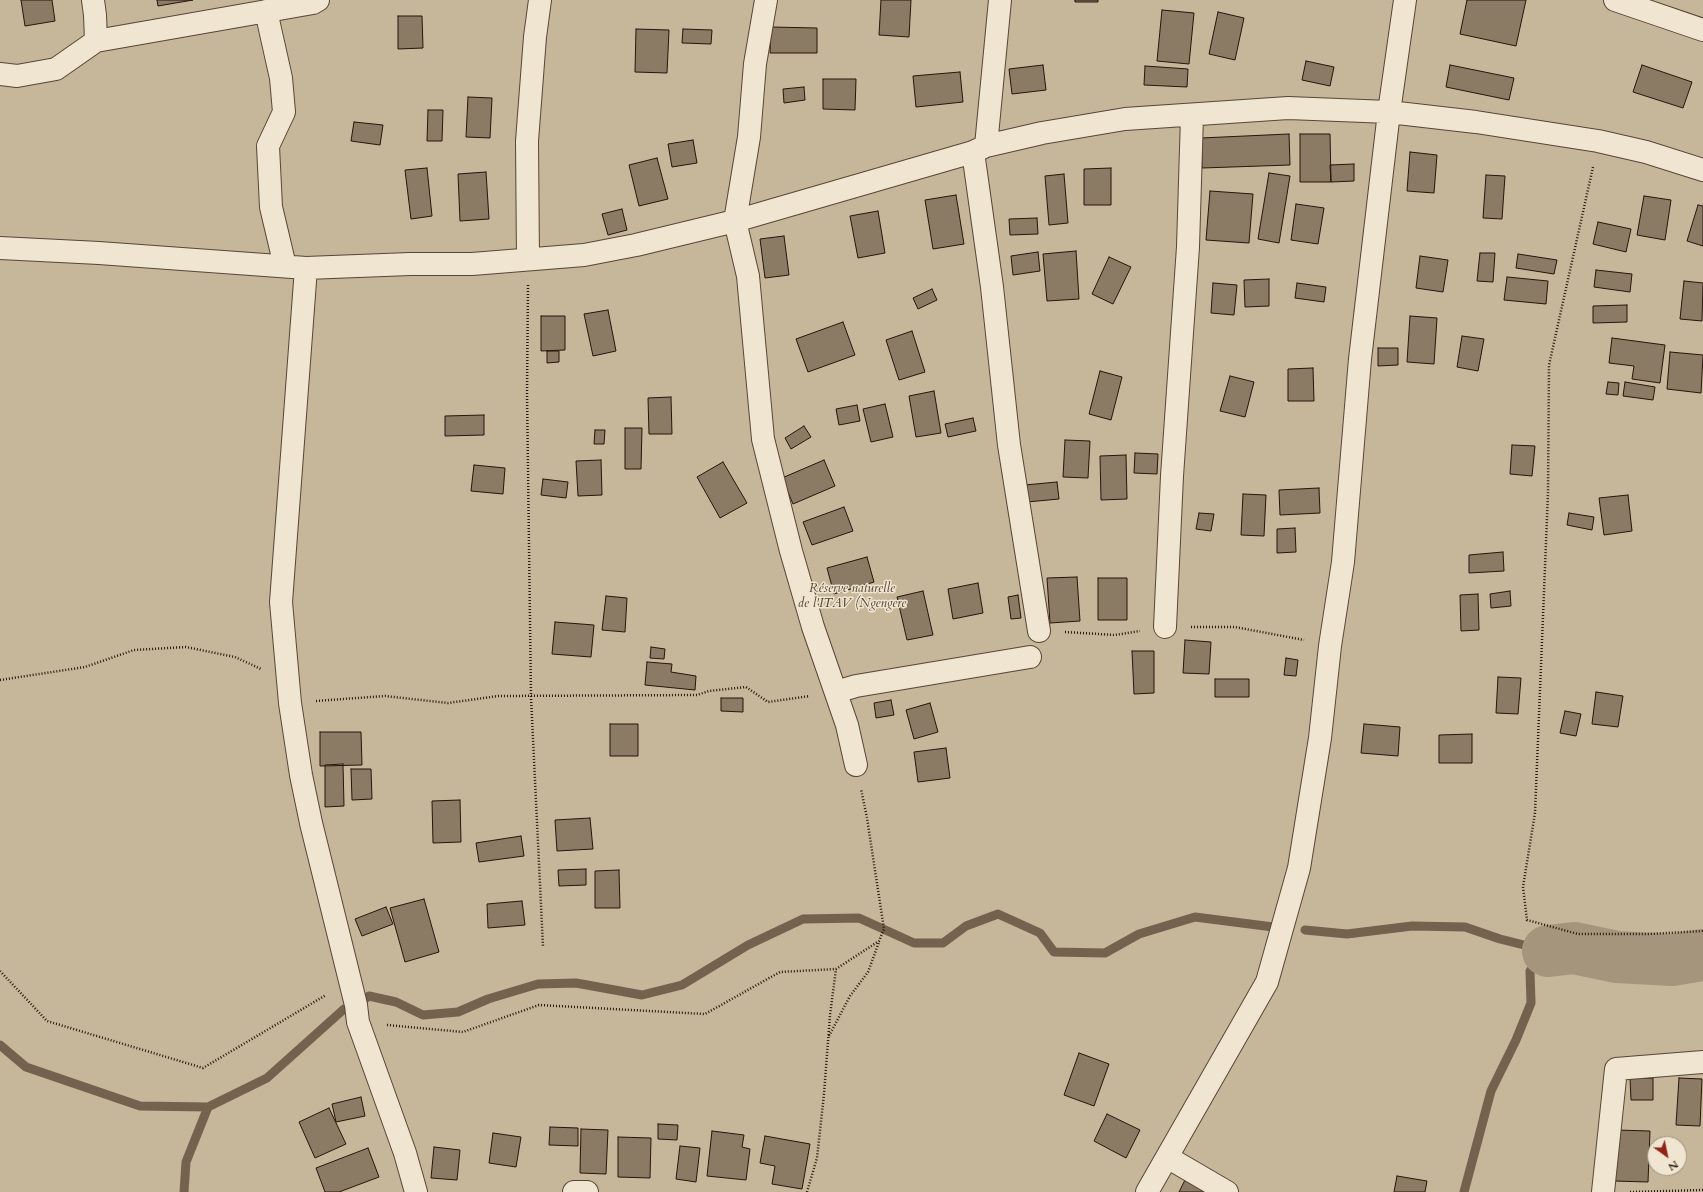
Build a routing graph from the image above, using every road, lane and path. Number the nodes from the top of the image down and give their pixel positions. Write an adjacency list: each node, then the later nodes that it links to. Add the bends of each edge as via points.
1 (93, 0): 10 (street)
2 (318, 0): 8 (street)
3 (540, 0): 19 (street, via 527,141)
4 (766, 0): 17 (street, via 755,64 749,137)
5 (1000, 0): 15 (street)
6 (1405, 0): 12 (street)
7 (1616, 0): 9 (street)
8 (266, 11): 10 (street); 20 (street, via 281,78 284,112 268,146 270,207)
9 (1703, 30)
10 (96, 41): 11 (street, via 56,69 17,76)
11 (0, 74)
12 (1389, 112): 13 (street, via 1288,108); 14 (street, via 1476,122); 38 (street, via 1360,359 1342,562 1320,738 1299,868 1267,982)
13 (1192, 116): 15 (street, via 1125,119 1042,133); 21 (street, via 1188,247 1172,476)
14 (1598, 141): 16 (street, via 1646,152); 29 (path, via 1549,365 1548,493 1536,805 1523,888 1527,920 1578,934)
15 (979, 149): 17 (street); 22 (street, via 1009,445)
16 (1703, 170)
17 (735, 221): 19 (street, via 584,255); 25 (street, via 748,276 763,439 813,627)
18 (0, 248): 20 (street)
19 (528, 259): 20 (street, via 472,264); 26 (path)
20 (295, 267): 27 (street, via 281,602)
21 (1165, 628)
22 (1039, 631)
23 (1030, 657): 25 (street, via 856,686)
24 (0, 680): 27 (path, via 85,667 134,650 186,647 235,657 260,668)
25 (836, 692): 26 (path, via 768,702 746,687 697,695); 28 (street)
26 (531, 697): 27 (path, via 498,696 448,703 384,696); 31 (path)
27 (290, 703): 34 (street, via 311,823)
28 (856, 765): 30 (path, via 884,929)
29 (1703, 931)
30 (879, 941): 32 (path); 36 (path, via 868,972 850,996)
31 (543, 947)
32 (836, 969): 35 (path, via 780,972 705,1014 539,1005 463,1032); 36 (path)
33 (0, 971): 34 (path, via 46,1021 203,1068)
34 (349, 981): 35 (street)
35 (358, 1022): 40 (street, via 405,1153)
36 (828, 1039): 43 (path, via 817,1158)
37 (1703, 1062): 46 (street, via 1616,1069)
38 (1167, 1157): 44 (street); 45 (street)
39 (1703, 1190): 47 (path)
40 (416, 1192)
41 (574, 1192): 42 (street)
42 (587, 1192)
43 (807, 1192)
44 (1147, 1192)
45 (1227, 1192)
46 (1603, 1192)
47 (1628, 1192)

